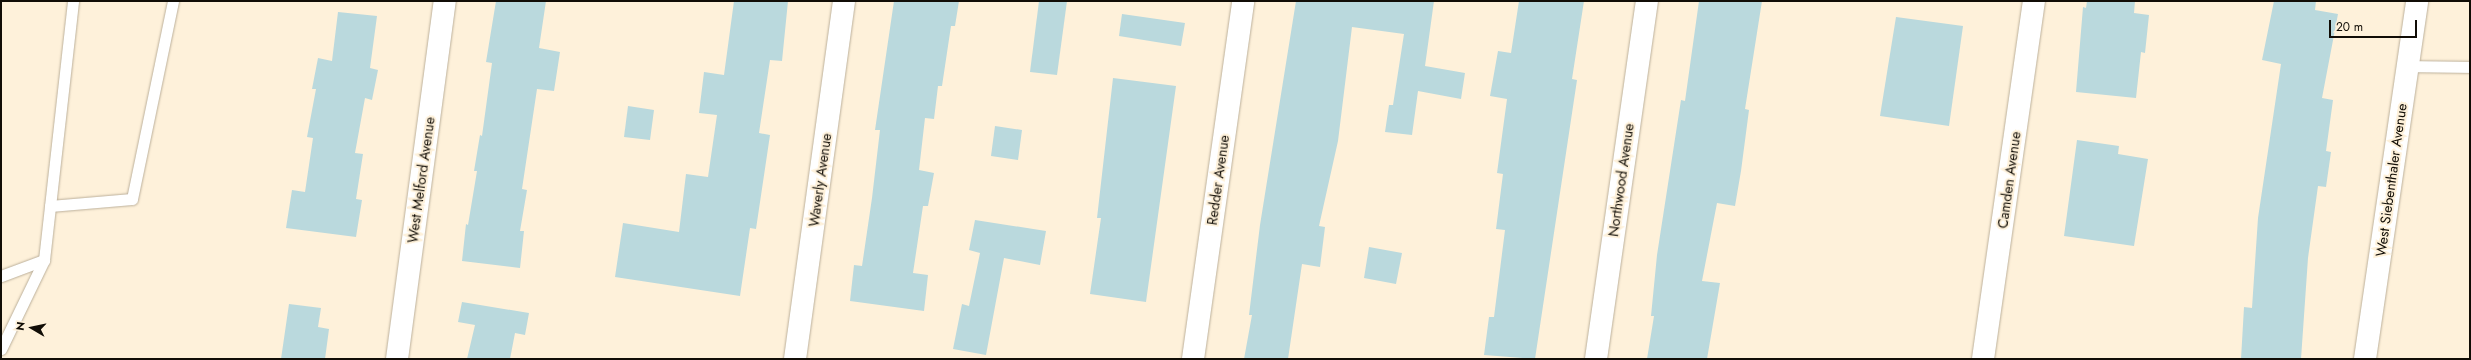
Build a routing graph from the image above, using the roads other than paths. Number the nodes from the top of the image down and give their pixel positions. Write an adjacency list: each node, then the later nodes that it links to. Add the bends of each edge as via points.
1 (73, 1): 11 (lane)
2 (173, 1): 11 (lane, via 132,199)
3 (445, 1): 15 (street, West Melford Avenue)
4 (844, 1): 16 (street, Waverly Avenue)
5 (1243, 1): 17 (street, Redder Avenue)
6 (1647, 1): 18 (street, Northwood Avenue)
7 (2034, 1): 19 (street, Camden Avenue)
8 (2416, 1): 9 (street, West Siebenthaler Avenue)
9 (2407, 66): 10 (lane); 20 (street, West Siebenthaler Avenue)
10 (2470, 67)
11 (50, 206): 12 (lane)
12 (44, 260): 13 (lane); 14 (lane)
13 (1, 276)
14 (1, 349)
15 (397, 359)
16 (795, 359)
17 (1193, 359)
18 (1596, 359)
19 (1983, 359)
20 (2365, 359)

